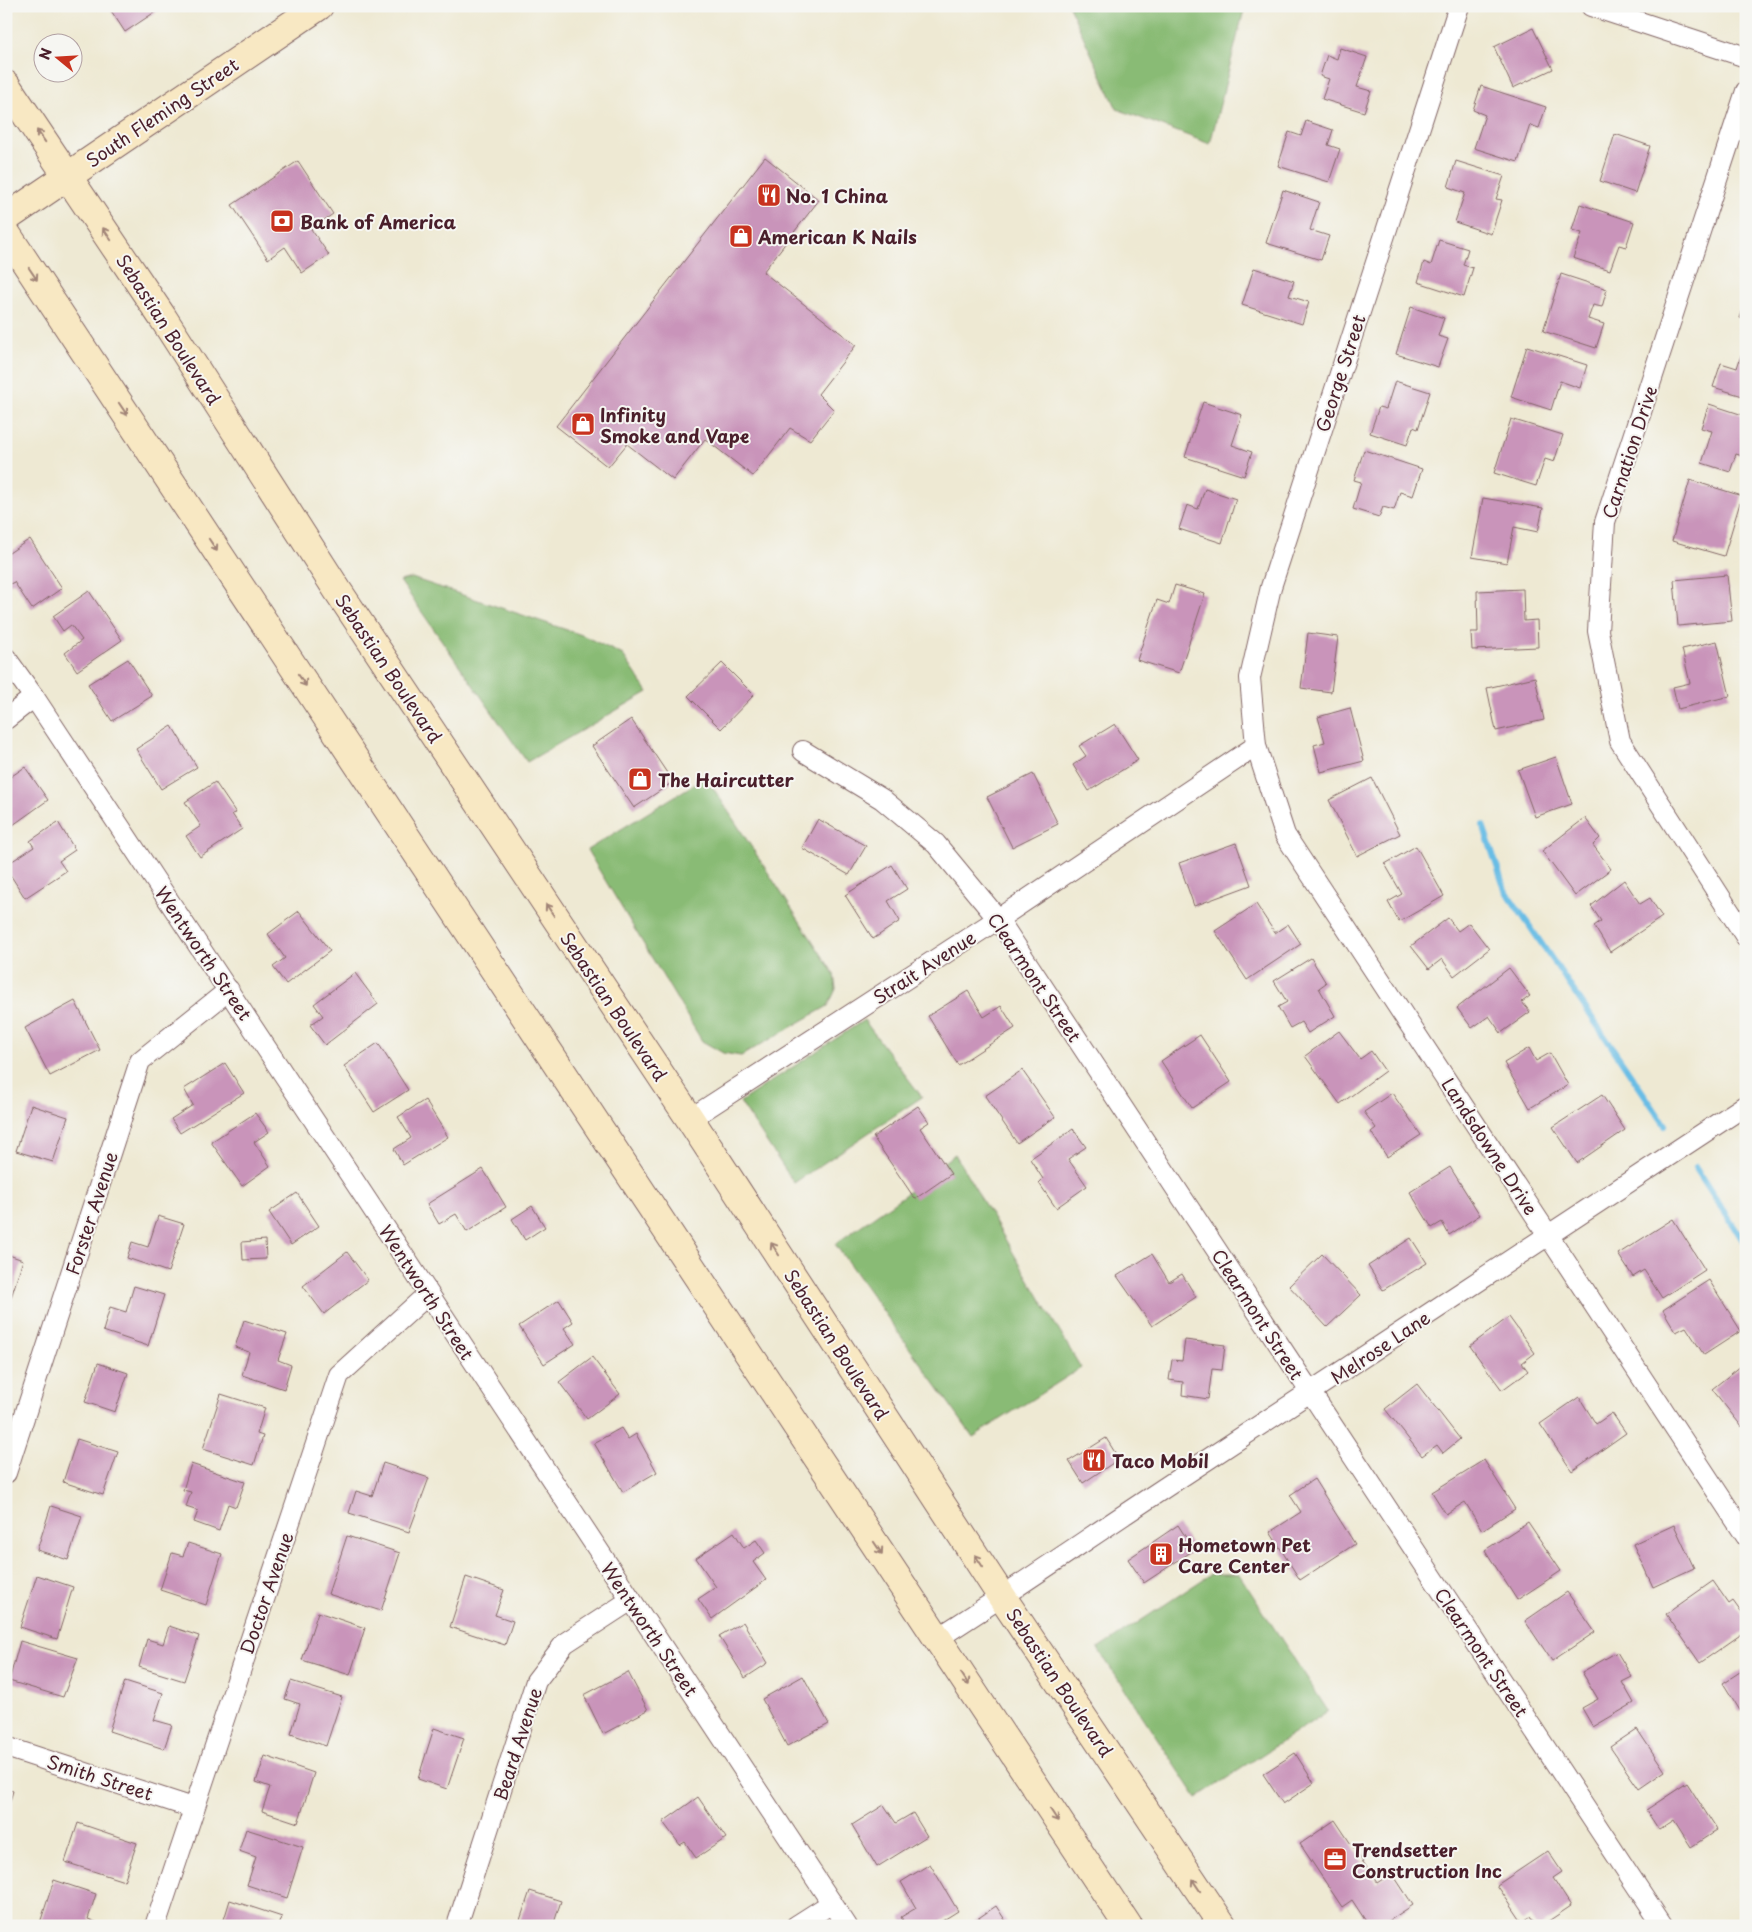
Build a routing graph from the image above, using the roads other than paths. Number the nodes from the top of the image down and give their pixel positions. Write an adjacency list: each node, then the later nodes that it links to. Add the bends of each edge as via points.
1 (319, 6): 7 (main road, South Fleming Street)
2 (1459, 6): 13 (street, George Street, via 1271,587 1250,678)
3 (1591, 6): 4 (street)
4 (1746, 57)
5 (6, 85): 7 (main road, Sebastian Boulevard, one-way to 5)
6 (1746, 92): 16 (street, Carnation Drive, via 1606,522 1598,631 1620,741)
7 (69, 176): 8 (main road, South Fleming Street); 19 (main road, Sebastian Boulevard, one-way to 7, via 338,592)
8 (6, 218)
9 (6, 233): 27 (main road, one-way to 27)
10 (6, 658): 11 (street, Wentworth Street)
11 (34, 697): 12 (street); 17 (street, Wentworth Street)
12 (6, 719)
13 (1256, 746): 15 (street, Strait Avenue); 20 (street, Landsdowne Drive, via 1285,835)
14 (803, 751): 15 (street, Clearmont Street, via 882,799 936,844)
15 (998, 919): 19 (street, Strait Avenue); 22 (street, Clearmont Street)
16 (1746, 938)
17 (229, 990): 21 (street, Wentworth Street); 23 (street, Forster Avenue, via 140,1061)
18 (1746, 1105): 20 (street, Melrose Lane)
19 (690, 1119): 25 (main road, Sebastian Boulevard, one-way to 19)
20 (1549, 1235): 22 (street, Melrose Lane); 24 (street, Landsdowne Drive)
21 (428, 1294): 26 (street, Wentworth Street); 29 (street, Doctor Avenue, via 339,1375)
22 (1310, 1393): 25 (street, Melrose Lane); 37 (street, Clearmont Street)
23 (6, 1473)
24 (1746, 1536)
25 (1002, 1597): 27 (street, Melrose Lane); 36 (main road, Sebastian Boulevard, one-way to 25)
26 (631, 1600): 30 (street, Wentworth Street); 32 (street, Beard Avenue, via 566,1643 536,1681)
27 (938, 1638): 35 (main road, one-way to 35)
28 (6, 1746): 29 (street, Smith Street)
29 (193, 1808): 31 (street, Doctor Avenue)
30 (832, 1904): 33 (street); 34 (street, Wentworth Street)
31 (154, 1926)
32 (457, 1926)
33 (796, 1926)
34 (847, 1926)
35 (1128, 1926)
36 (1223, 1926)
37 (1663, 1926)

